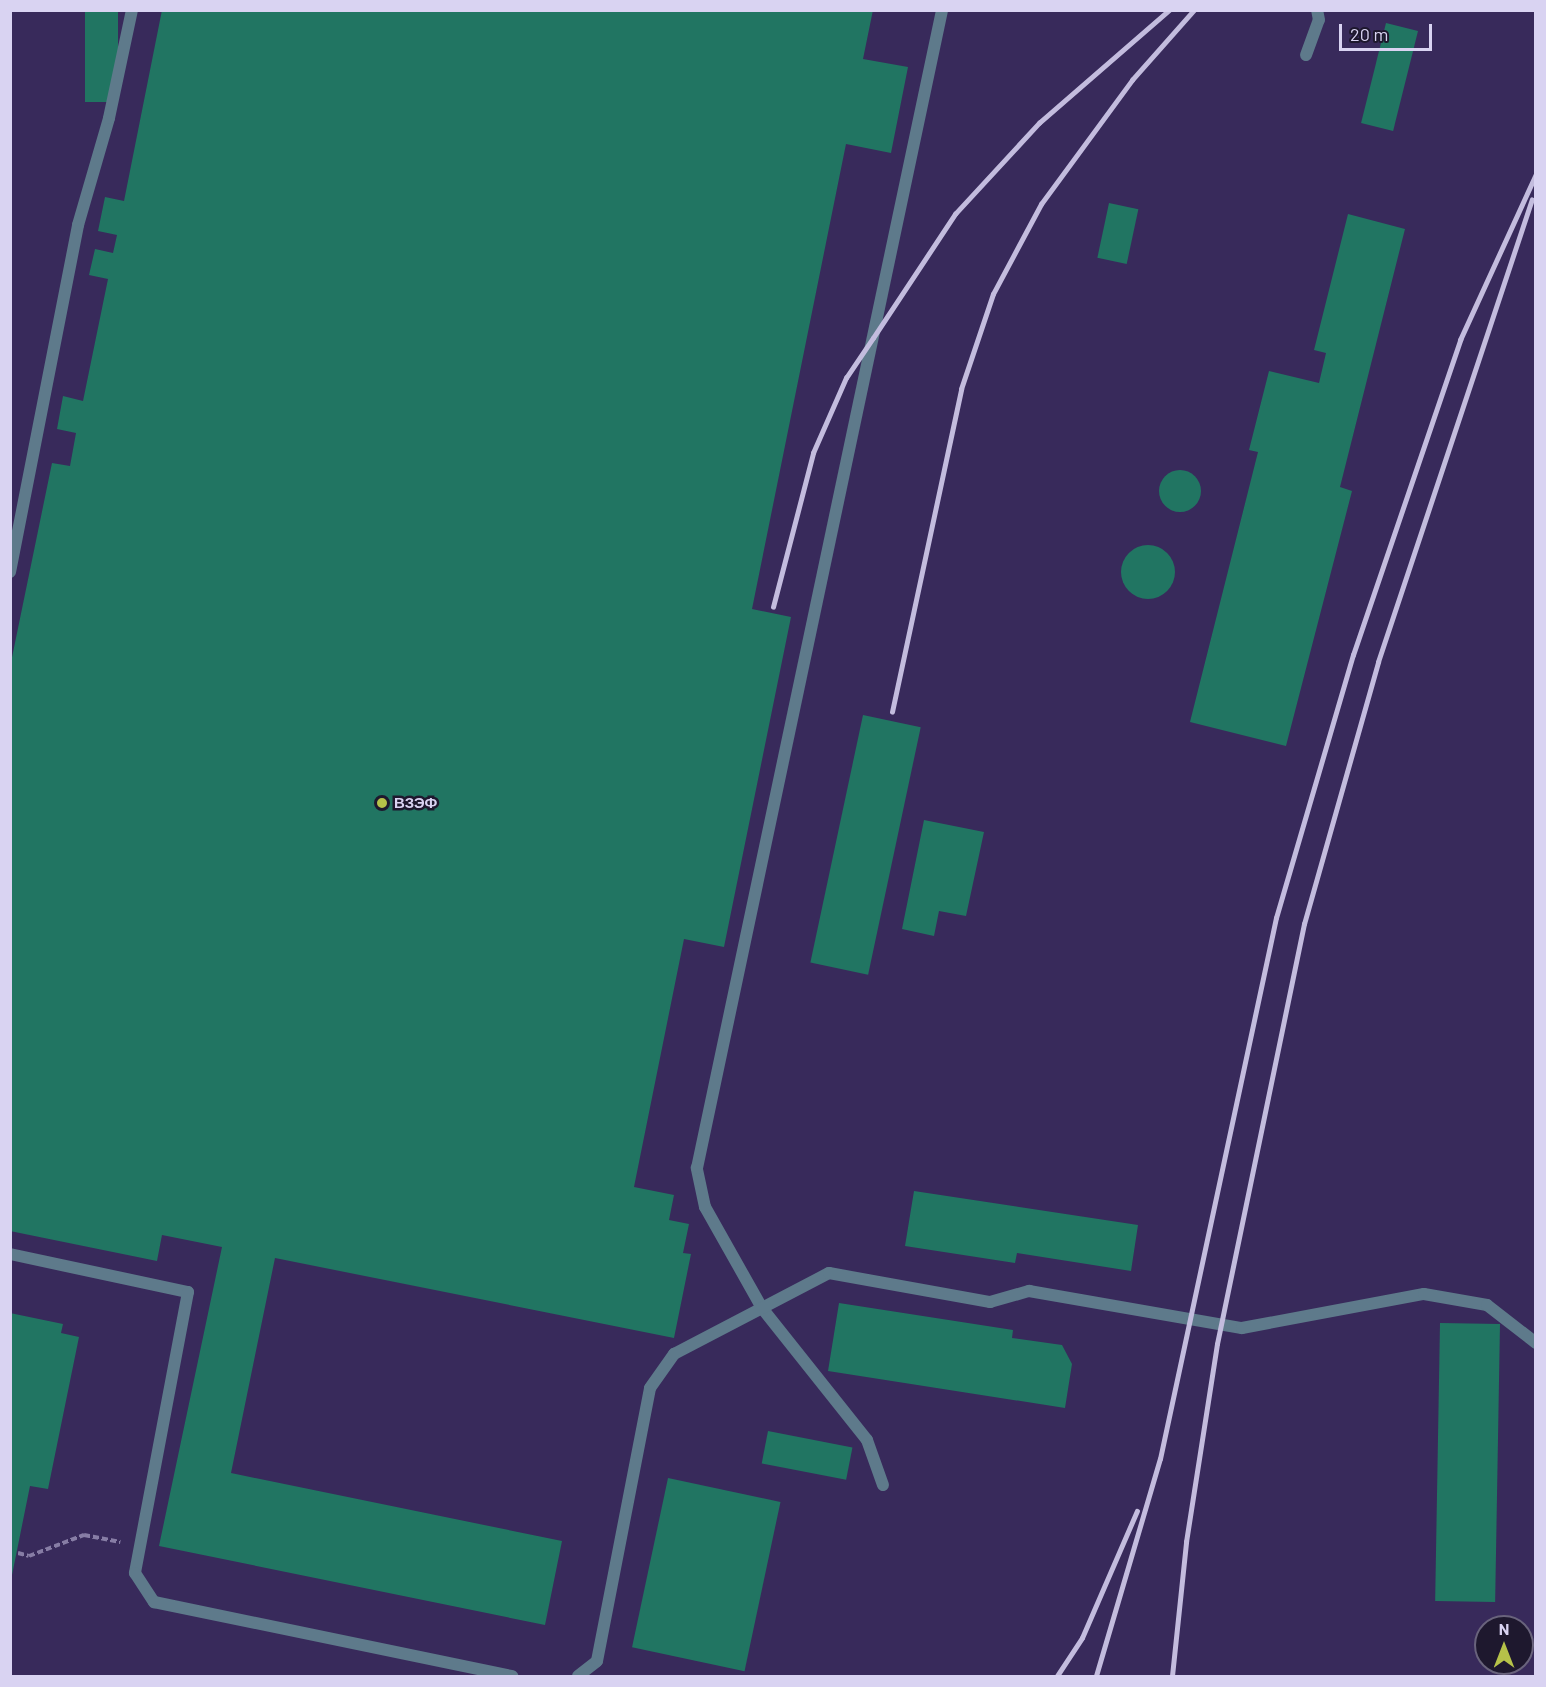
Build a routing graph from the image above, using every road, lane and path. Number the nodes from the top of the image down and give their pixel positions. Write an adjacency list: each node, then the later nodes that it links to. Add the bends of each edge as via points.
1 (132, 10): 5 (lane, via 109,118 78,225)
2 (942, 10): 7 (lane, via 698,1168 705,1207)
3 (1317, 10): 4 (lane, via 1319,20)
4 (1306, 55)
5 (10, 572)
6 (10, 1254): 10 (lane, via 188,1292)
7 (762, 1308): 8 (lane, via 829,1273 990,1302 1029,1291 1242,1328 1424,1294 1487,1305); 9 (lane, via 867,1440); 13 (lane, via 674,1354 650,1388 597,1660)
8 (1536, 1343)
9 (883, 1485)
10 (140, 1546): 11 (path, via 84,1535 29,1556); 12 (lane, via 135,1573 154,1602)
11 (18, 1553)
12 (512, 1677)
13 (578, 1677)

